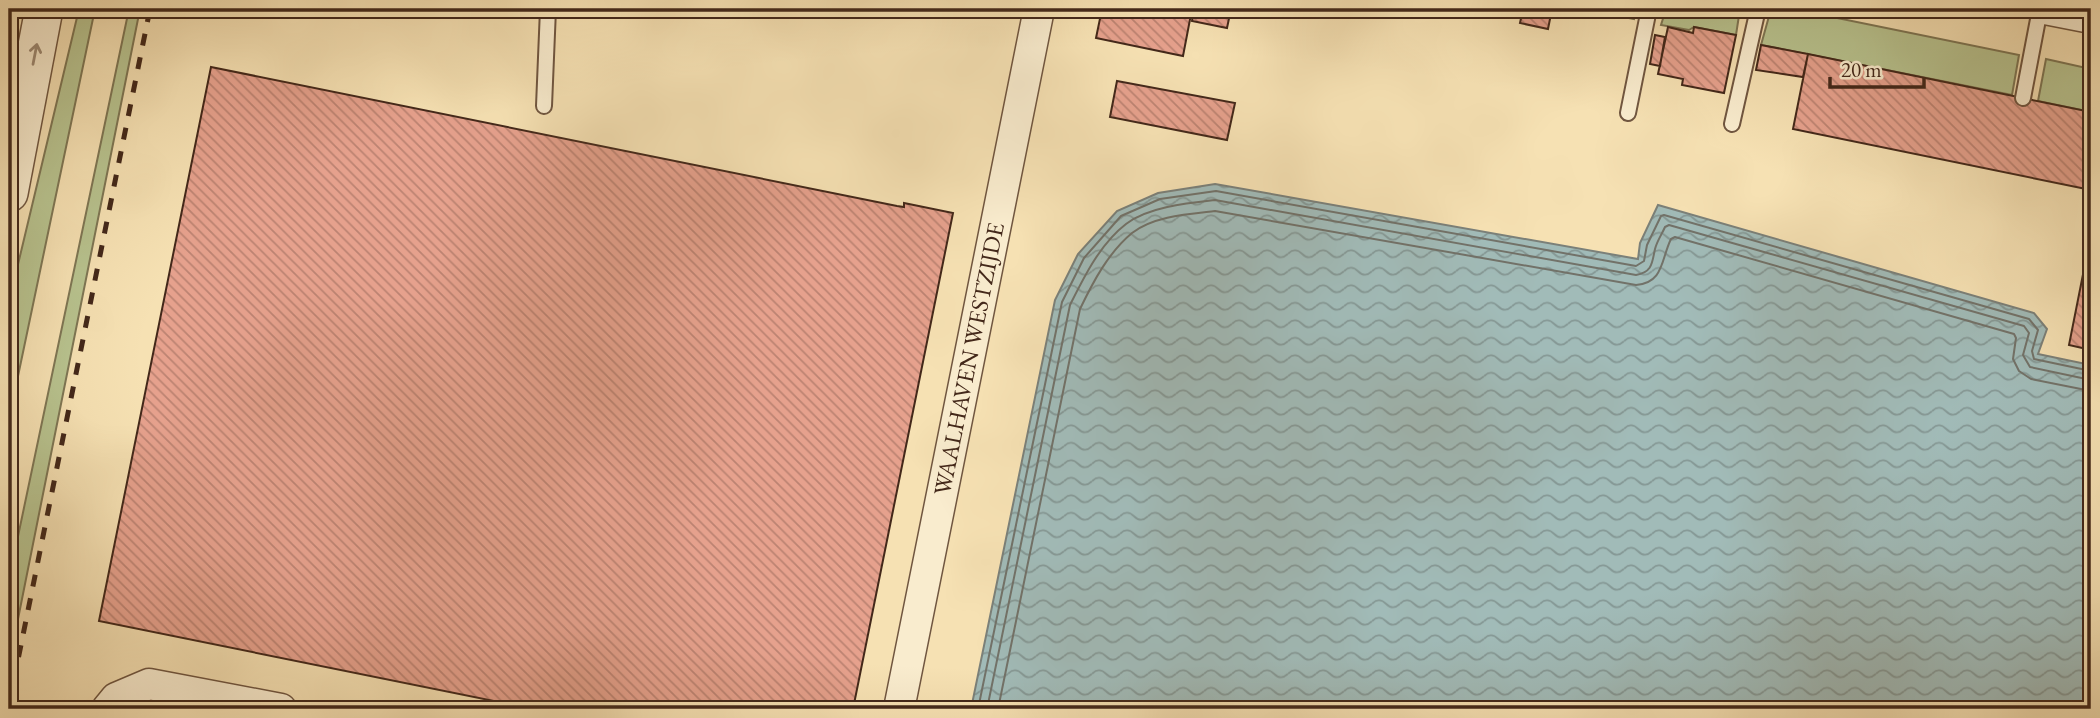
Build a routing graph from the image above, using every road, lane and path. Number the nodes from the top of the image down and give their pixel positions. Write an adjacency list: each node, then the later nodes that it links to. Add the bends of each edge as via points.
1 (44, 9): 13 (street, one-way to 1)
2 (548, 9): 10 (lane)
3 (1039, 9): 16 (street, WAALHAVEN WESTZIJDE)
4 (1649, 9): 11 (lane)
5 (1758, 9): 12 (lane)
6 (2040, 9): 9 (lane)
7 (2045, 9): 8 (street)
8 (2091, 18)
9 (2023, 98)
10 (544, 106)
11 (1628, 113)
12 (1732, 124)
13 (9, 193)
14 (107, 709): 15 (street, via 116,698 149,684)
15 (281, 709)
16 (899, 709)

